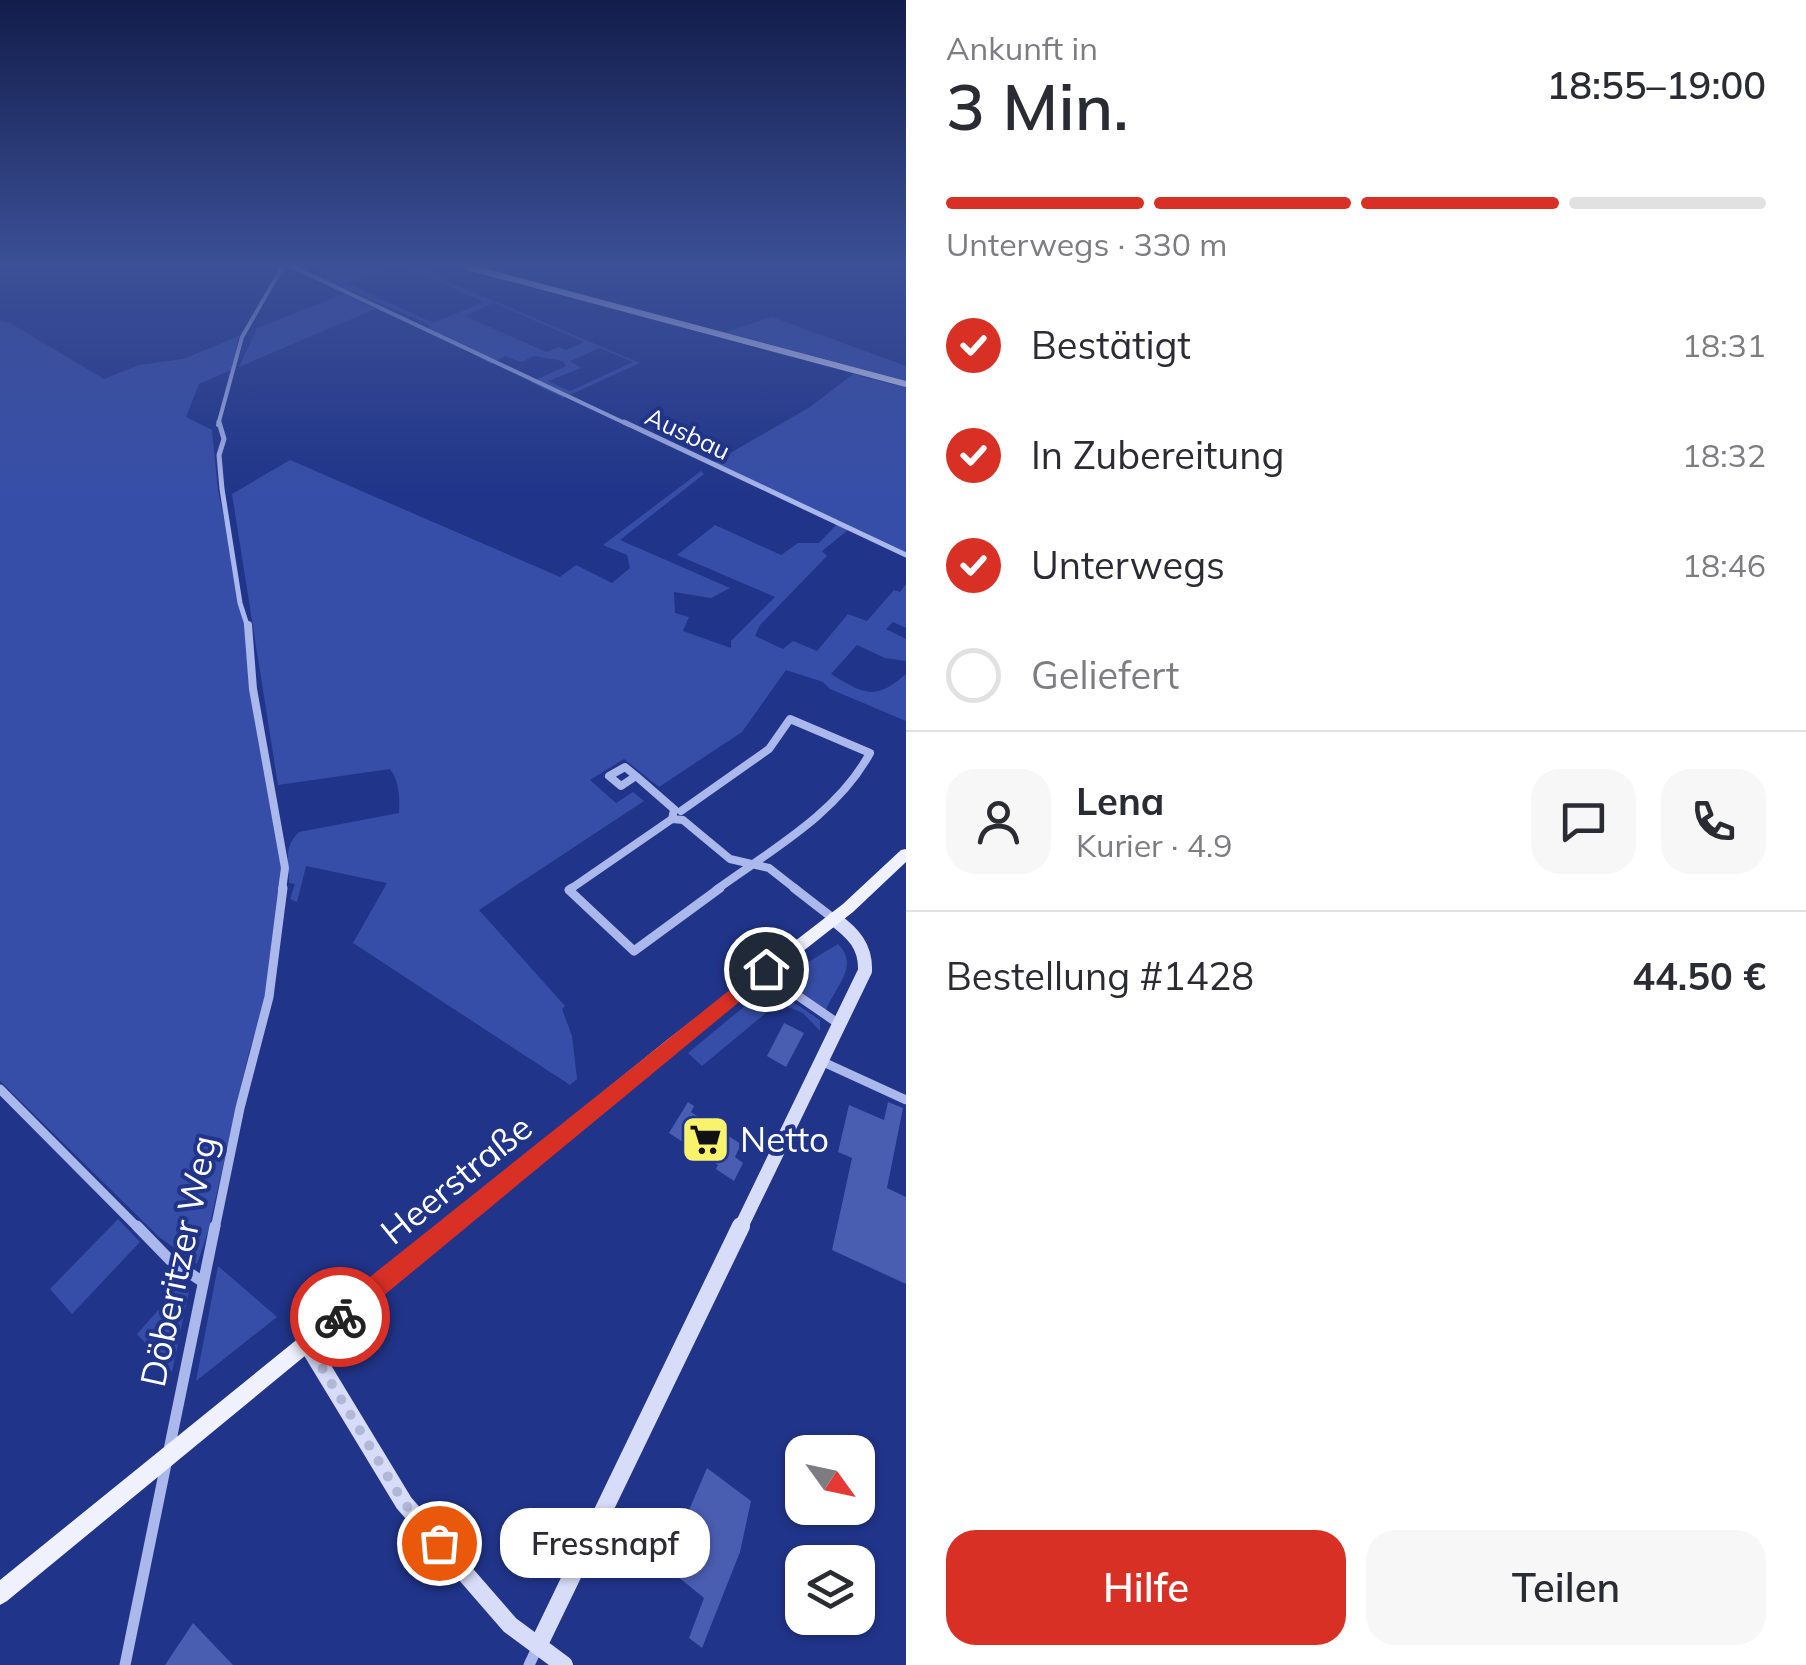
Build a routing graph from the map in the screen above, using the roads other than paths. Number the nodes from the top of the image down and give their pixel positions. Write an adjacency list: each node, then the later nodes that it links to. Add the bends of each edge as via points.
1 (240, 344): 16 (street, Döberitzer Weg, via 218,420 224,439 219,455 285,868 269,997)
2 (456, 344): 5 (street, Ausbau)
3 (755, 344): 4 (main road)
4 (906, 384)
5 (906, 555)
6 (636, 776): 7 (street)
7 (678, 815): 9 (street, via 730,859); 9 (street, via 570,890 634,951); 9 (street, via 769,748 790,719 870,753 853,784)
8 (906, 854): 10 (main road, Heerstraße)
9 (753, 862): 10 (street)
10 (834, 919): 11 (main road, Heerstraße); 12 (main road, via 860,940 866,956)
11 (763, 971): 12 (street); 17 (main road, Heerstraße)
12 (840, 1024): 13 (main road)
13 (822, 1060): 15 (street); 20 (main road)
14 (0, 1089): 16 (street, via 170,1260)
15 (906, 1100)
16 (203, 1282): 18 (street, Döberitzer Weg)
17 (307, 1343): 18 (main road, Heerstraße); 20 (main road, via 404,1503)
18 (168, 1457): 19 (main road, Heerstraße); 21 (street, Döberitzer Weg)
19 (0, 1594)
20 (533, 1656): 22 (main road)
21 (125, 1665)
22 (564, 1665)

